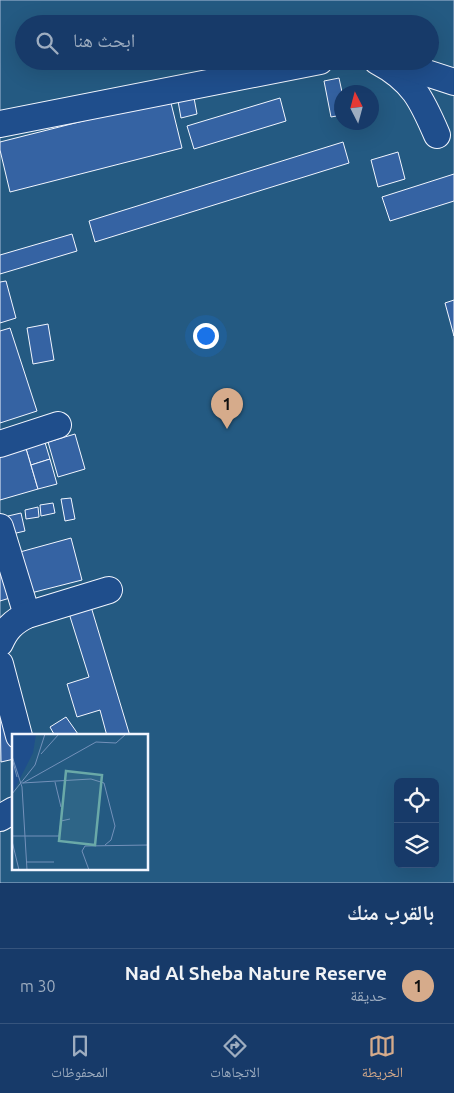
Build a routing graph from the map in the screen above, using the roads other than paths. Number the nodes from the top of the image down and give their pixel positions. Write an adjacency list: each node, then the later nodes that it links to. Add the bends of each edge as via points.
1 (274, 70): 5 (lane)
2 (392, 70): 6 (lane, via 422,102)
3 (417, 70): 4 (lane)
4 (454, 82)
5 (0, 124)
6 (437, 135)
7 (58, 425): 8 (lane)
8 (0, 444)
9 (0, 527): 11 (lane)
10 (109, 590): 11 (lane)
11 (27, 615): 12 (lane, via 5,631)
12 (0, 643)
13 (0, 664): 14 (lane)
14 (18, 734)
15 (12, 811): 16 (lane)
16 (0, 818)

